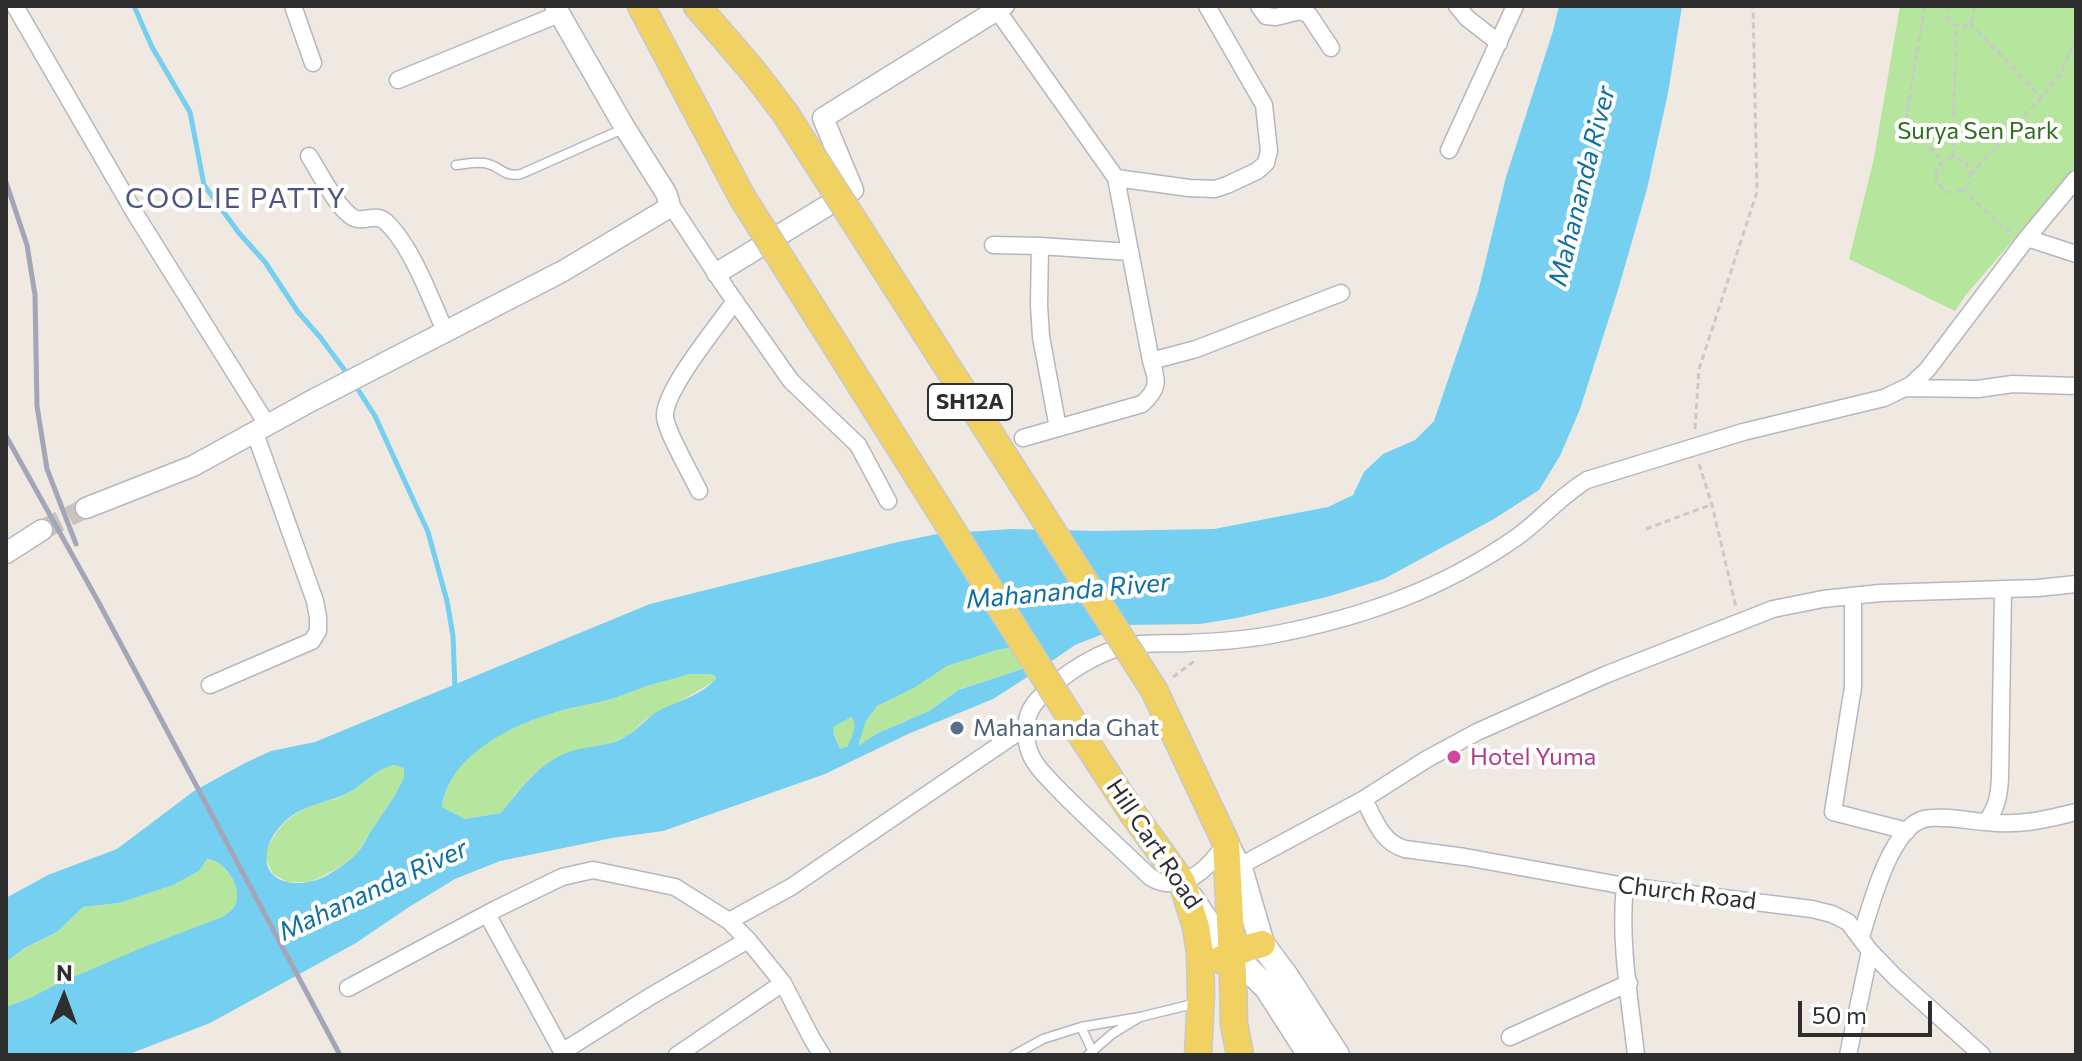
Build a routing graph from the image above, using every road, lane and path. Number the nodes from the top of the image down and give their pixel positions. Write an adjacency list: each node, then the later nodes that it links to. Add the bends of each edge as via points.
1 (15, 6): 48 (street)
2 (293, 6): 20 (street)
3 (641, 6): 72 (main road, Hill Cart Road, bridge, via 742,197 1080,733)
4 (697, 6): 64 (main road, SH12A, bridge, via 785,113)
5 (1207, 6): 30 (street, via 1264,105 1266,163 1215,189)
6 (1259, 6): 19 (street, via 1266,16 1300,11 1309,15)
7 (1457, 6): 18 (street)
8 (1515, 6): 18 (street)
9 (1753, 6): 50 (path, via 1757,192 1699,369)
10 (1925, 6): 27 (path, via 1906,117)
11 (1947, 6): 16 (path, via 1947,18)
12 (1973, 6): 15 (path)
13 (1001, 7): 30 (street); 40 (street, via 823,118 853,190)
14 (557, 10): 21 (street); 23 (street)
15 (1970, 23): 16 (path); 22 (path)
16 (1956, 26): 26 (path)
17 (2076, 39): 22 (path, via 2060,74)
18 (1499, 43): 24 (street)
19 (1331, 48)
20 (313, 63)
21 (398, 80)
22 (2041, 97): 29 (path)
23 (625, 128): 28 (lane, via 512,176 487,163); 33 (street)
24 (1449, 150)
25 (309, 156): 43 (street, via 349,215 380,218 393,230)
26 (1953, 157): 27 (path); 29 (path, via 1965,163)
27 (1942, 162): 32 (path, via 1935,175 1940,187)
28 (456, 165)
29 (1970, 175): 32 (path)
30 (1116, 178): 38 (street)
31 (2076, 179): 35 (street)
32 (1962, 189): 34 (path)
33 (669, 202): 40 (street); 43 (street, via 665,210 563,271)
34 (2004, 228)
35 (2027, 238): 39 (street); 46 (street, via 1927,370)
36 (993, 245): 37 (street)
37 (1040, 246): 38 (street); 47 (street, via 1041,337)
38 (1130, 252): 44 (street)
39 (2076, 254)
40 (717, 273): 42 (street)
41 (1341, 293): 44 (street)
42 (735, 301): 51 (street, via 676,384 665,417); 52 (street, via 791,381 858,445)
43 (445, 331): 48 (street)
44 (1151, 361): 47 (street, via 1157,378 1153,394 1142,404)
45 (2076, 386): 46 (street)
46 (1906, 388): 50 (street)
47 (1058, 428): 49 (street)
48 (261, 429): 54 (street, via 193,466); 63 (street, via 315,601 318,631 295,650)
49 (1023, 438)
50 (1694, 447): 53 (path); 62 (street, via 1587,480 1519,536 1434,587 1326,623)
51 (699, 491)
52 (888, 501)
53 (1712, 505): 55 (path); 61 (path)
54 (86, 508)
55 (1646, 529)
56 (42, 530): 57 (street)
57 (6, 553)
58 (2076, 584): 59 (street)
59 (2003, 589): 60 (street); 68 (street, via 1999,796)
60 (1853, 596): 61 (street, via 1798,603); 69 (street, via 1853,687 1833,812)
61 (1739, 622): 66 (street, via 1477,732)
62 (1223, 641): 64 (path); 65 (street, via 1135,644 1108,653 1045,692 1028,714)
63 (210, 685)
64 (1154, 690): 70 (main road, Hill Cart Road / SH12A)
65 (1026, 727): 72 (street, via 1034,761 1078,808 1150,877); 75 (street, via 791,887)
66 (1364, 799): 71 (street); 73 (street, Church Road, via 1384,836 1397,847)
67 (2076, 812): 68 (street, via 2030,823)
68 (1986, 822): 69 (street, via 1923,820)
69 (1907, 831): 78 (street, via 1881,874)
70 (1226, 843): 71 (main road, Hill Cart Road); 72 (street, via 1205,869); 79 (main road, Hill Cart Road / SH12A)
71 (1238, 867): 77 (main road, Hill Cart Road)
72 (1182, 882): 79 (main road, Hill Cart Road); 80 (main road, via 1196,927)
73 (1625, 886): 78 (street, Church Road, via 1823,911 1848,922); 82 (street)
74 (487, 914): 75 (street, via 562,877 593,870 675,887); 83 (street); 88 (street)
75 (729, 921): 76 (street)
76 (748, 940): 81 (street); 88 (street)
77 (1262, 944): 79 (main road); 96 (main road, Hill Cart Road)
78 (1865, 944): 98 (street); 99 (street, Church Road)
79 (1232, 953): 80 (main road); 94 (main road, SH12A); 95 (main road, Hill Cart Road, via 1267,988)
80 (1202, 974): 84 (main road)
81 (783, 983): 90 (street); 91 (street)
82 (1629, 983): 87 (street); 97 (street)
83 (348, 988)
84 (1201, 1003): 85 (lane); 93 (main road)
85 (1140, 1017): 86 (lane); 89 (lane)
86 (1081, 1027): 89 (lane); 92 (lane)
87 (1510, 1037)
88 (563, 1053)
89 (1090, 1053)
90 (677, 1055)
91 (822, 1055)
92 (1014, 1055)
93 (1198, 1055)
94 (1240, 1055)
95 (1310, 1055)
96 (1337, 1055)
97 (1636, 1055)
98 (1848, 1055)
99 (1982, 1055)

